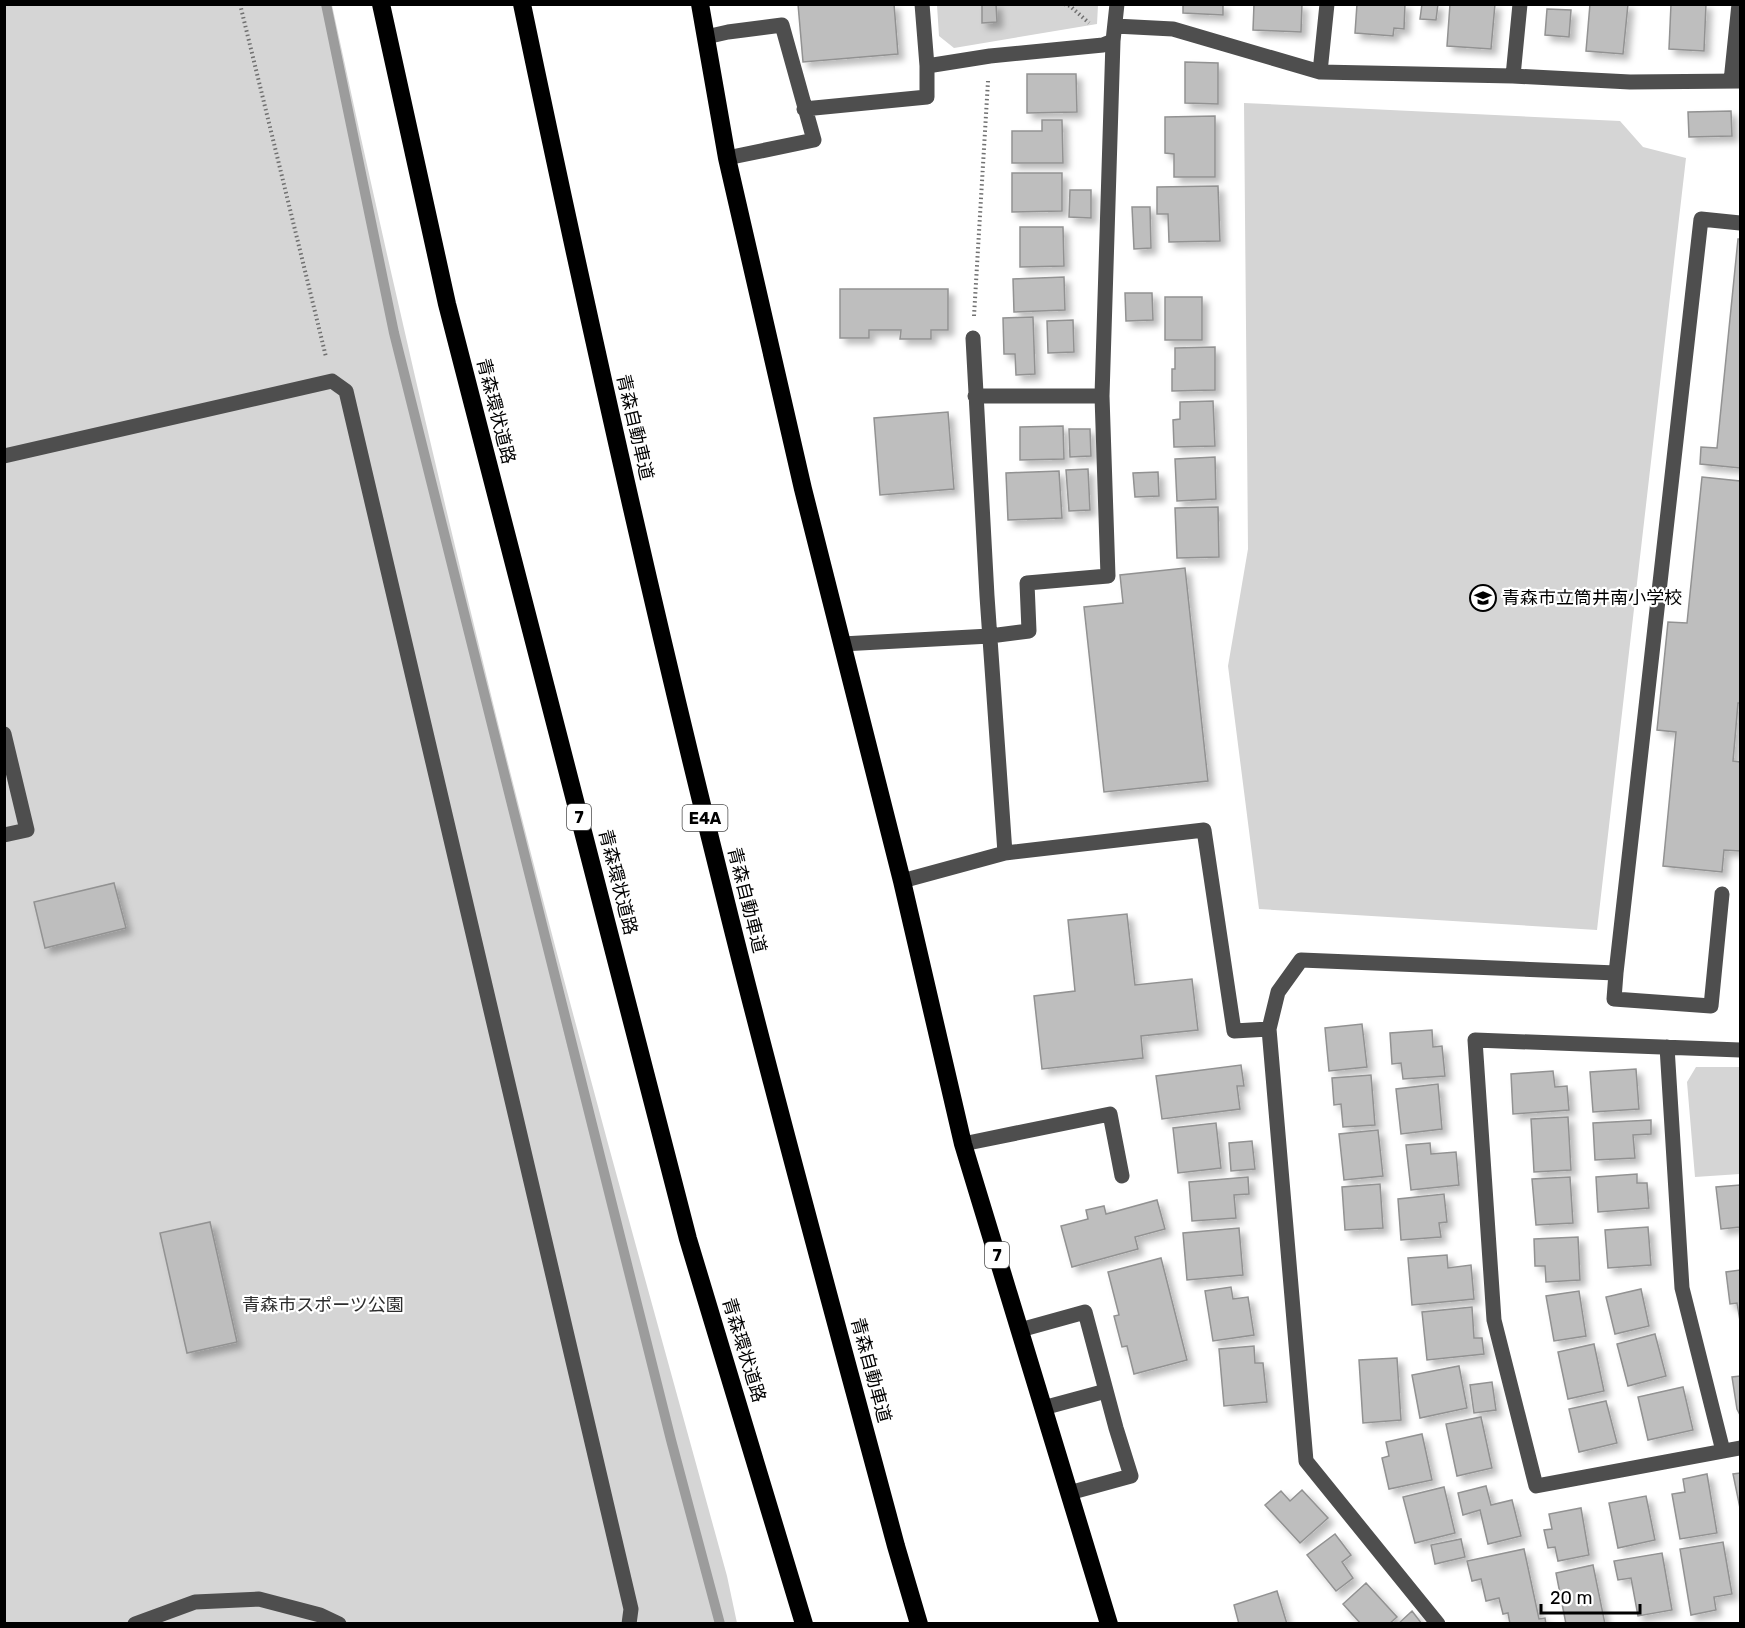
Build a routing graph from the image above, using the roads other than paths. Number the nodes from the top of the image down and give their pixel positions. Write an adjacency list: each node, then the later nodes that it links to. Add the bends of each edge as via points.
1 (381, 4): 44 (highway, 青森環状道路 / 7, via 447,304 688,1239)
2 (522, 4): 45 (highway, 青森自動車道 / E4A, via 646,568 727,908)
3 (700, 4): 10 (highway, 7)
4 (922, 4): 11 (street)
5 (1117, 4): 9 (street)
6 (1327, 4): 12 (street)
7 (1520, 4): 13 (street)
8 (1739, 4): 14 (street)
9 (1114, 33): 11 (street, via 1102,45); 12 (street, via 1173,29); 20 (street)
10 (706, 37): 15 (street, via 782,25); 16 (highway, 7)
11 (927, 66): 15 (street, via 927,97)
12 (1320, 72): 13 (street)
13 (1513, 76): 14 (street, via 1630,82)
14 (1736, 81)
15 (804, 110): 16 (street, via 814,140)
16 (728, 158): 23 (highway, 7)
17 (1740, 223): 29 (street, via 1701,219)
18 (973, 338): 19 (street)
19 (975, 396): 20 (street); 22 (street)
20 (1102, 396): 22 (street, via 1108,576 1027,583 1029,631)
21 (4, 456): 43 (street, via 332,381 346,391 631,1609)
22 (990, 636): 23 (street); 26 (street)
23 (842, 644): 27 (highway, 7)
24 (4, 734): 25 (street, via 27,830)
25 (4, 835)
26 (1005, 853): 27 (street); 30 (street, via 1204,830 1234,1031)
27 (902, 881): 33 (highway, 7)
28 (1722, 894): 29 (street, via 1711,1006 1614,999)
29 (1616, 973): 30 (street, via 1301,960 1278,992)
30 (1269, 1029): 47 (street, via 1306,1461)
31 (1667, 1047): 32 (street); 39 (street, via 1682,1288); 39 (street, via 1475,1040 1494,1320 1536,1486)
32 (1740, 1050)
33 (963, 1144): 34 (street, via 1110,1114); 35 (highway, 7)
34 (1122, 1176)
35 (1020, 1330): 36 (street, via 1085,1312); 37 (highway, 7)
36 (1106, 1391): 37 (street); 40 (street, via 1131,1476)
37 (1044, 1408): 40 (highway, 7)
38 (1740, 1448): 39 (street)
39 (1723, 1451)
40 (1070, 1493): 46 (highway, 7)
41 (135, 1623): 42 (street, via 195,1602 259,1599)
42 (339, 1623)
43 (629, 1623)
44 (804, 1623)
45 (919, 1623)
46 (1109, 1623)
47 (1438, 1623)

